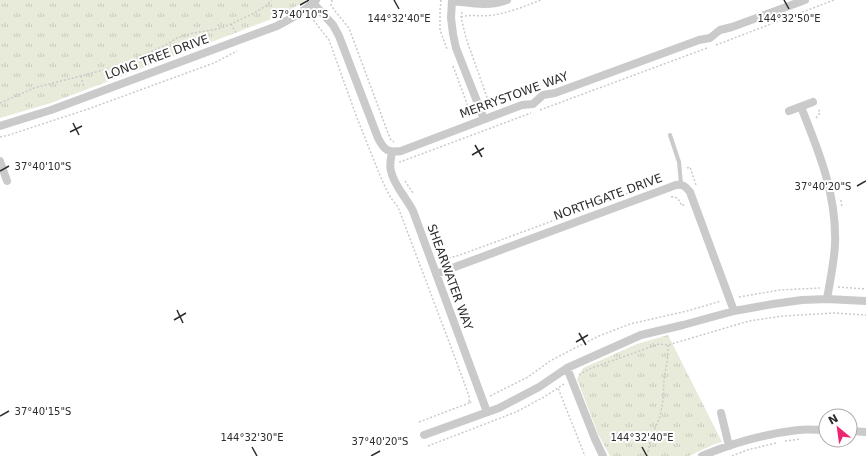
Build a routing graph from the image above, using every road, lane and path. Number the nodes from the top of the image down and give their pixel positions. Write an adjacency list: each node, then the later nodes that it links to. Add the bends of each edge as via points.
1 (271, 0): 18 (path, via 266,6 232,24 177,38 107,69 34,88)
2 (332, 0): 9 (path)
3 (441, 0): 15 (path, via 440,30)
4 (507, 0): 7 (street, via 483,5)
5 (805, 0): 23 (street, MERRYSTOWE WAY, via 720,30 710,38 543,95 533,104 522,105)
6 (834, 0): 12 (path)
7 (452, 1): 23 (street, via 456,48)
8 (314, 2): 10 (street); 24 (street, LONG TREE DRIVE, via 277,26 51,110)
9 (331, 5): 10 (path); 27 (path, via 349,28 388,133 391,140 396,143)
10 (322, 13): 27 (street, via 339,36 381,144); 55 (path, via 315,18 311,17 329,40 378,171 388,193 398,206 454,355)
11 (461, 17): 19 (path, via 489,103 493,107)
12 (714, 46)
13 (242, 48): 26 (path, via 214,63 85,110)
14 (706, 48): 29 (path)
15 (447, 51)
16 (452, 65): 22 (path, via 469,109 469,115)
17 (813, 102): 20 (street)
18 (0, 103)
19 (497, 105)
20 (801, 107): 21 (street); 43 (street, via 824,169 833,208 835,245)
21 (789, 111)
22 (465, 119)
23 (484, 119): 27 (street, MERRYSTOWE WAY)
24 (0, 126)
25 (670, 135): 31 (lane)
26 (0, 137)
27 (394, 152): 29 (path); 41 (street, SHEARWATER WAY, via 390,161 395,182 413,211)
28 (0, 161): 34 (street)
29 (400, 162): 30 (path)
30 (399, 168)
31 (680, 171): 32 (path, via 690,167); 36 (lane)
32 (690, 171)
33 (403, 178): 37 (path)
34 (8, 182)
35 (656, 182): 40 (path, via 460,255 442,261)
36 (681, 184): 39 (street, NORTHGATE DRIVE, via 690,192); 41 (street, NORTHGATE DRIVE)
37 (414, 196)
38 (670, 197): 39 (path, via 678,198 682,206)
39 (693, 201): 46 (street, NORTHGATE DRIVE)
40 (438, 258)
41 (436, 274): 45 (street, SHEARWATER WAY)
42 (454, 277): 45 (path, via 449,283 450,291)
43 (829, 287): 44 (path); 46 (path, via 780,290); 47 (street)
44 (866, 289)
45 (444, 294): 54 (street, SHEARWATER WAY)
46 (730, 299): 49 (street, NORTHGATE DRIVE); 54 (path, via 630,324 598,336 550,361 528,377)
47 (827, 299): 48 (street); 49 (street, via 802,300)
48 (866, 301)
49 (734, 311): 52 (street, via 641,335)
50 (866, 315): 51 (path, via 834,313 748,321)
51 (668, 345): 53 (path, via 659,344 596,366); 65 (path, via 660,417 651,437)
52 (567, 368): 53 (street); 56 (street, via 528,393)
53 (572, 380): 63 (path, via 558,388); 64 (street)
54 (482, 399): 55 (path); 56 (street, SHEARWATER WAY)
55 (469, 403): 58 (path)
56 (487, 412): 60 (street)
57 (721, 413): 62 (street)
58 (419, 422)
59 (818, 430): 62 (street, via 798,430)
60 (424, 435)
61 (802, 439): 67 (path, via 747,450)
62 (730, 446): 66 (street)
63 (585, 456)
64 (603, 456)
65 (647, 456)
66 (702, 456)
67 (732, 456)

